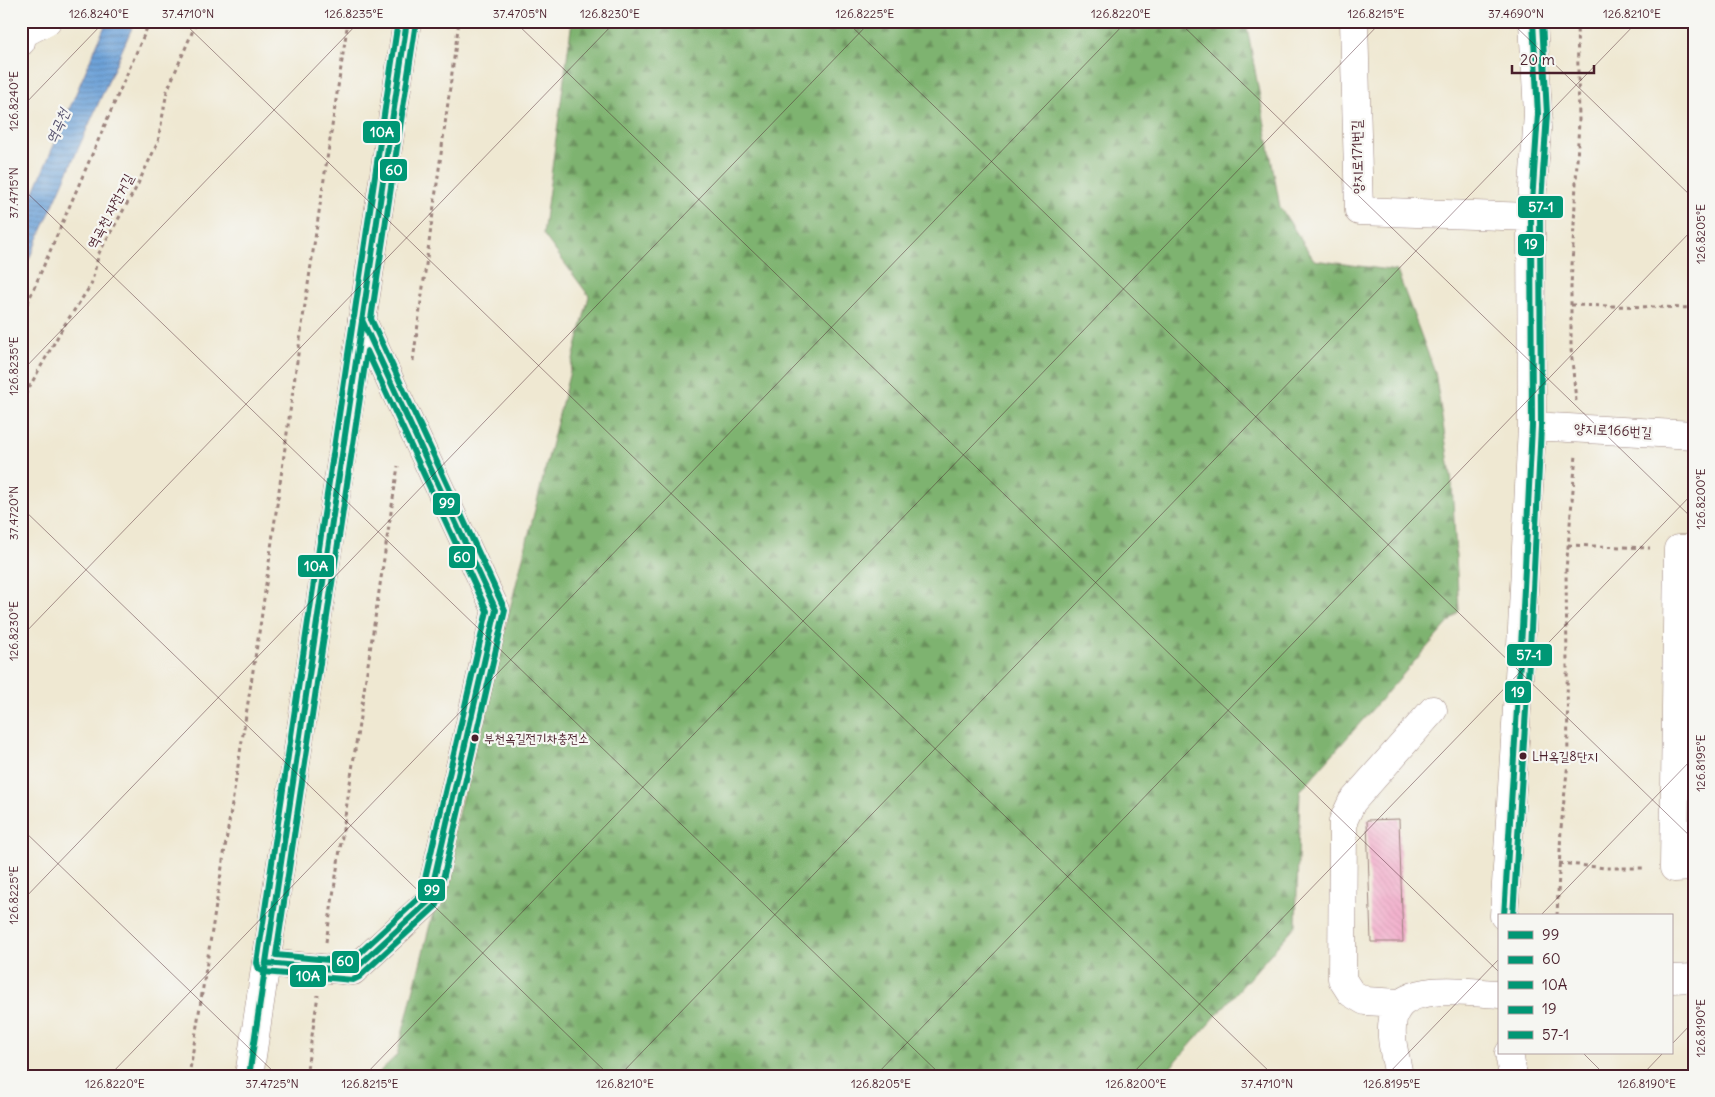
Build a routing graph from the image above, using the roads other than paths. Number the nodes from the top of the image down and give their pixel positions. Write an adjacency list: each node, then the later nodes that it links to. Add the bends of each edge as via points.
1 (47, 21): 5 (street)
2 (407, 21): 7 (street)
3 (1354, 21): 6 (street, 양지로171번길, via 1359,211)
4 (1533, 21): 6 (street, via 1538,114)
5 (22, 35)
6 (1531, 217): 8 (street)
7 (362, 320): 14 (street); 14 (street, via 496,610 429,901 353,971)
8 (1532, 426): 9 (street, 양지로166번길); 13 (street)
9 (1694, 435)
10 (1686, 549): 12 (street)
11 (1433, 710): 18 (street, via 1352,802 1343,821 1342,979 1351,993 1365,1001)
12 (1684, 868)
13 (1504, 914)
14 (266, 963): 20 (street)
15 (1694, 978): 16 (street)
16 (1672, 979)
17 (1498, 994): 18 (street, via 1430,991)
18 (1400, 1003): 21 (street, via 1393,1017 1392,1036)
19 (1509, 1054): 22 (street)
20 (249, 1076)
21 (1399, 1076)
22 (1513, 1076)

